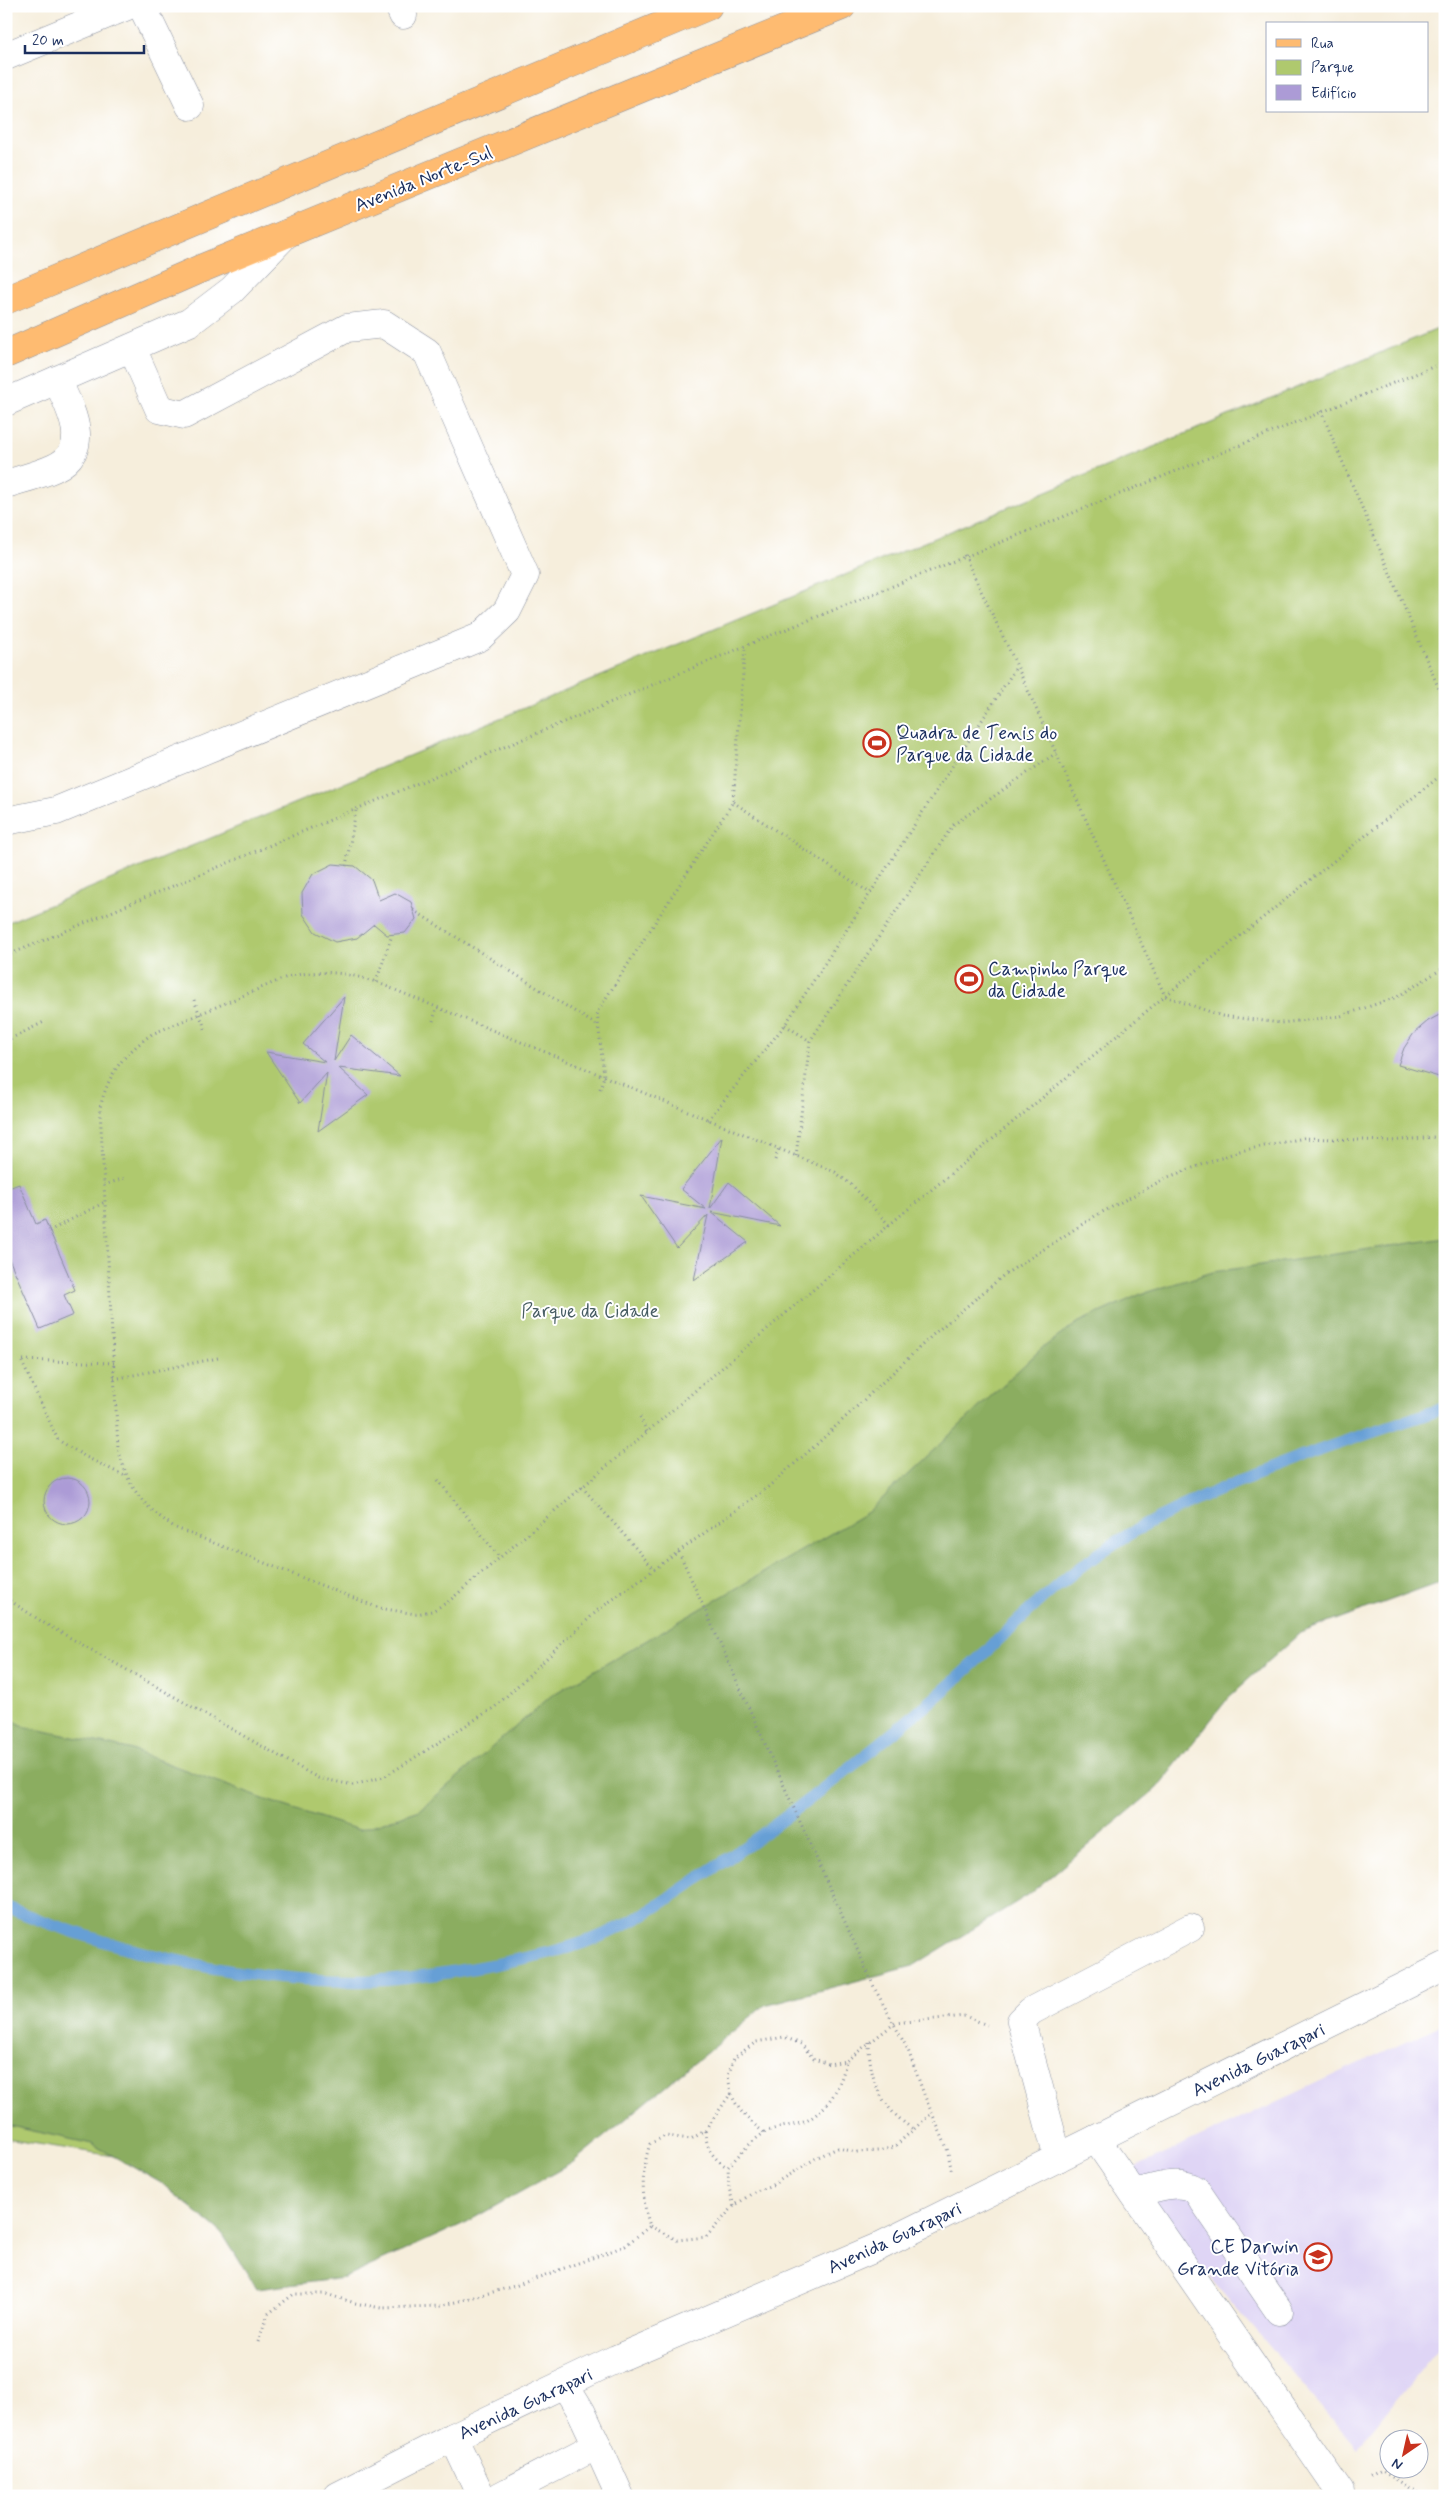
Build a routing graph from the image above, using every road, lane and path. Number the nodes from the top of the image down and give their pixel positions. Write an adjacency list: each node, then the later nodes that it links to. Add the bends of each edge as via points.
1 (127, 6): 5 (street)
2 (142, 6): 6 (street)
3 (708, 6): 8 (main road)
4 (842, 6): 7 (main road, Avenida Norte-Sul)
5 (6, 56)
6 (190, 106)
7 (286, 234): 9 (street, via 232,290 190,322); 10 (main road, Avenida Norte-Sul)
8 (6, 300)
9 (132, 348): 12 (street); 24 (street, via 159,409 184,415 347,328 384,324 427,352 525,575 507,611 480,637 56,811)
10 (6, 354)
11 (1445, 362): 14 (path)
12 (57, 380): 13 (street); 15 (street, via 78,433 72,452 56,468)
13 (6, 402)
14 (1321, 411): 16 (path); 19 (path)
15 (6, 484)
16 (964, 555): 17 (path); 18 (path)
17 (745, 646): 22 (path); 23 (path)
18 (1017, 666): 20 (path); 26 (path)
19 (1445, 703)
20 (1056, 753): 32 (path); 42 (path, via 953,825)
21 (1445, 772): 32 (path)
22 (733, 802): 26 (path); 39 (path, via 597,1012)
23 (356, 809): 25 (path); 29 (path)
24 (6, 821)
25 (346, 866)
26 (870, 893): 38 (path)
27 (413, 910): 39 (path)
28 (392, 935): 31 (path)
29 (6, 956)
30 (1445, 967): 32 (path, via 1397,996 1340,1016 1281,1023 1222,1016)
31 (376, 982): 34 (path); 35 (path, via 329,971 306,972)
32 (1165, 996): 53 (path)
33 (194, 1000): 35 (path)
34 (437, 1007): 36 (path); 43 (path)
35 (199, 1014): 40 (path); 51 (path, via 152,1034 116,1066 100,1108)
36 (433, 1021)
37 (44, 1022): 41 (path)
38 (785, 1025): 42 (path); 45 (path)
39 (599, 1027): 43 (path)
40 (206, 1031)
41 (6, 1041)
42 (810, 1041): 48 (path)
43 (604, 1076): 44 (path); 45 (path)
44 (600, 1089)
45 (708, 1120): 47 (path)
46 (1445, 1136): 63 (path, via 1390,1141 1304,1138 1240,1151 1168,1177 1095,1216 1004,1275 936,1332 768,1487)
47 (779, 1148): 48 (path); 49 (path)
48 (796, 1156): 53 (path, via 835,1172 853,1186)
49 (775, 1160)
50 (125, 1178): 51 (path)
51 (104, 1184): 52 (path)
52 (105, 1202): 54 (path); 56 (path)
53 (889, 1225): 59 (path)
54 (49, 1231)
55 (218, 1358): 57 (path)
56 (114, 1363): 57 (path); 60 (path, via 21,1360 58,1440)
57 (114, 1379): 60 (path, via 118,1448)
58 (640, 1417): 59 (path)
59 (646, 1432): 62 (path)
60 (125, 1476): 64 (path, via 136,1494 158,1516 176,1528 378,1608 416,1614 432,1611 448,1602)
61 (438, 1480): 64 (path)
62 (582, 1488): 64 (path); 65 (path)
63 (679, 1552): 65 (path); 69 (path, via 874,1989)
64 (500, 1558)
65 (654, 1569): 66 (path, via 598,1610 494,1707 384,1777 353,1785 318,1778 44,1623)
66 (6, 1598)
67 (1190, 1928): 70 (street, via 1031,2011 1021,2021)
68 (1445, 1966): 78 (street, Avenida Guarapari)
69 (895, 2023): 70 (path, via 964,2016); 71 (path); 74 (path)
70 (1023, 2036): 79 (street)
71 (869, 2042): 72 (path); 75 (path, via 876,2090 887,2108)
72 (846, 2060): 73 (path, via 829,2064 814,2059 801,2044 784,2037 756,2042 734,2058 728,2076); 77 (path, via 843,2079 832,2097 808,2120)
73 (731, 2093): 76 (path); 77 (path, via 738,2110)
74 (932, 2113): 75 (path); 83 (path, via 947,2148)
75 (913, 2129): 82 (path, via 894,2147 856,2152 838,2148)
76 (705, 2131): 80 (path, via 709,2150); 84 (path, via 691,2139 665,2136 650,2144 643,2165 644,2209)
77 (765, 2133): 80 (path)
78 (1096, 2139): 79 (street, Avenida Guarapari); 81 (street)
79 (1058, 2158): 83 (street, Avenida Guarapari)
80 (728, 2167): 82 (path)
81 (1134, 2193): 85 (street, via 1179,2184 1196,2190); 90 (street)
82 (734, 2206): 84 (path, via 706,2237 677,2240)
83 (959, 2207): 87 (street, Avenida Guarapari, via 878,2247 616,2359)
84 (650, 2226): 86 (path, via 625,2246 515,2286 440,2306 381,2308 326,2294 294,2294 268,2314)
85 (1279, 2311)
86 (258, 2342)
87 (565, 2385): 88 (street, Avenida Guarapari); 89 (street)
88 (453, 2437): 91 (street, Avenida Guarapari); 92 (street)
89 (597, 2445): 93 (street); 94 (street)
90 (1340, 2492): 95 (path, via 1382,2471)
91 (338, 2496)
92 (481, 2496)
93 (500, 2496)
94 (620, 2496)
95 (1424, 2496)

